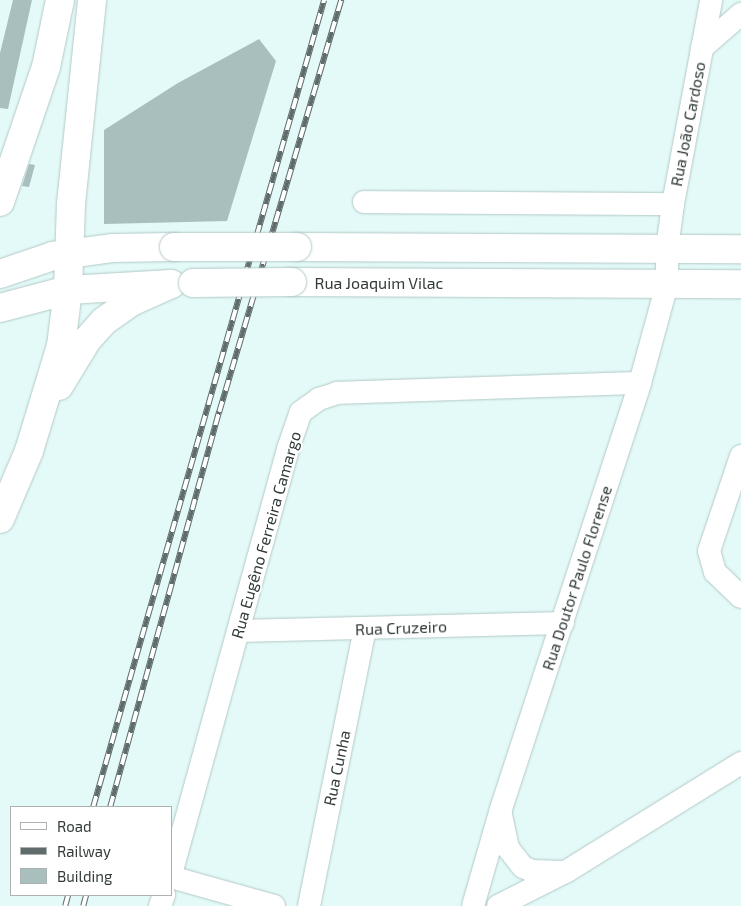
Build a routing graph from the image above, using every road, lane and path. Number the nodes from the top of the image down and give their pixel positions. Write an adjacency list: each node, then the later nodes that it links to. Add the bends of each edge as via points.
1 (60, 0): 6 (main road, via 46,67)
2 (92, 0): 11 (main road, via 71,204)
3 (711, 0): 5 (street, Rua João Cardoso)
4 (741, 14): 5 (street)
5 (702, 48): 8 (street, Rua João Cardoso)
6 (0, 202)
7 (364, 202): 8 (street)
8 (673, 204): 9 (street, Rua João Cardoso)
9 (667, 249): 10 (main road); 11 (main road, bridge, via 174,247 114,248); 14 (street, Rua Doutor Paulo Florense)
10 (741, 249)
11 (70, 254): 12 (main road, via 53,256); 16 (main road)
12 (10, 271)
13 (182, 283): 14 (main road, Rua Joaquim Vilac, bridge); 16 (main road, Rua Joaquim Vilac); 19 (main road, via 132,302 104,321 87,340 53,396)
14 (667, 284): 15 (main road, Rua Joaquim Vilac); 18 (street, Rua Doutor Paulo Florense)
15 (741, 284)
16 (68, 290): 17 (main road, Rua Joaquim Vilac); 19 (main road, via 61,346)
17 (9, 305)
18 (640, 383): 23 (street, Rua Doutor Paulo Florense); 25 (street, Rua Eugêno Ferreira Camargo, via 337,393 309,405 301,412 288,449)
19 (29, 450): 21 (main road)
20 (741, 456): 22 (street, via 709,551 715,572)
21 (0, 519)
22 (741, 597)
23 (563, 623): 24 (street, Rua Cruzeiro); 27 (street, Rua Doutor Paulo Florense)
24 (365, 629): 25 (street, Rua Cruzeiro); 32 (street, Rua Cunha)
25 (239, 631): 28 (street, Rua Eugêno Ferreira Camargo)
26 (741, 763): 29 (street)
27 (501, 809): 29 (street, via 508,848 518,862 532,871); 33 (street, Rua Doutor Paulo Florense)
28 (172, 872)
29 (567, 872): 34 (street)
30 (172, 876): 31 (street)
31 (274, 906)
32 (309, 906)
33 (473, 906)
34 (498, 906)

